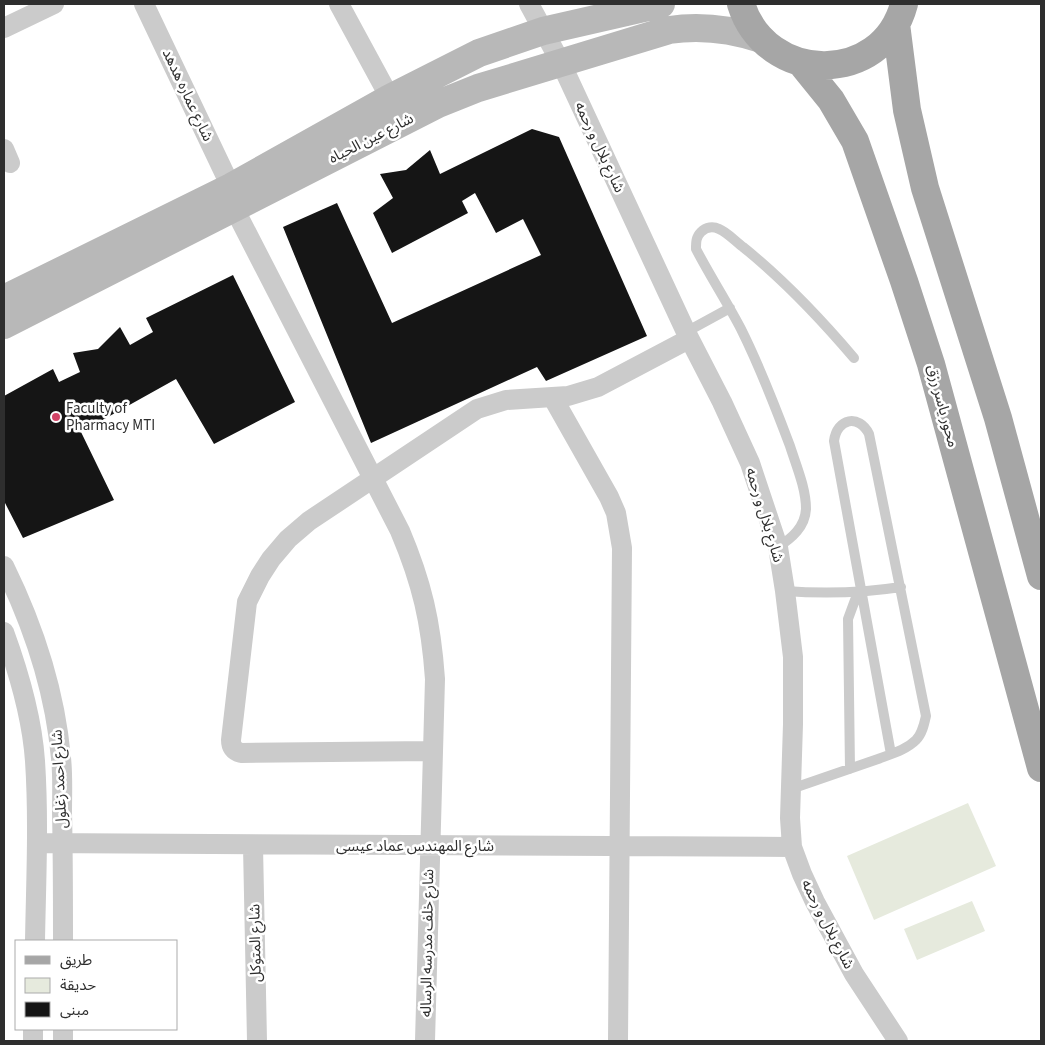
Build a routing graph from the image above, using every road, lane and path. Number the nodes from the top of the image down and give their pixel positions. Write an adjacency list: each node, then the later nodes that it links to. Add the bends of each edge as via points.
1 (54, 4): 8 (street)
2 (144, 4): 14 (street, شارع عماره هدهد)
3 (339, 4): 13 (street)
4 (529, 4): 9 (street, شارع بلال و رحمه)
5 (662, 4): 9 (street, شارع عين الحياه)
6 (742, 4): 10 (main road)
7 (900, 14): 12 (main road, via 887,37 862,56 833,65); 24 (main road, via 907,110 921,170 998,418)
8 (4, 28)
9 (543, 31): 11 (street, شارع بلال و رحمه); 13 (street, شارع عين الحياه, via 479,53)
10 (761, 39): 11 (street, شارع عين الحياه, via 724,29 685,28 654,34); 12 (main road, via 780,54)
11 (561, 63): 14 (street, شارع عين الحياه, via 478,88 438,104); 18 (street, شارع بلال و رحمه)
12 (801, 63): 33 (main road, محور ياسر رزق, via 831,100 854,141 901,272 931,364)
13 (390, 98): 14 (street, شارع عين الحياه)
14 (233, 197): 15 (street, شارع عين الحياه); 17 (street, شارع عين الحياه); 21 (street, شارع عماره هدهد)
15 (4, 299)
16 (730, 308): 18 (lane); 19 (lane, via 696,249 699,234 712,227 720,229 768,268 813,311); 22 (lane, via 761,372 805,494 806,511 801,526)
17 (4, 325)
18 (688, 335): 20 (street, via 598,387); 22 (street, شارع بلال و رحمه, via 750,463)
19 (854, 358)
20 (553, 398): 21 (street, via 506,400 477,409); 40 (street, via 602,481 620,530)
21 (372, 478): 31 (street, شارع خلف مدرسه الرساله, via 415,566 425,603 435,679); 31 (street, via 288,539 260,576 247,602 231,744 241,753)
22 (778, 547): 26 (street, شارع بلال و رحمه)
23 (4, 566): 28 (street, شارع احمد زغلول)
24 (1041, 576)
25 (901, 587): 27 (lane); 27 (lane, via 869,434 865,426 848,421 835,432 834,441); 32 (lane, via 926,716 924,729 917,740)
26 (785, 591): 27 (lane); 35 (street, شارع بلال و رحمه, via 793,657)
27 (861, 592): 32 (lane); 34 (lane, via 848,619)
28 (26, 613): 29 (street); 37 (street, شارع احمد زغلول, via 45,670 58,729)
29 (4, 623)
30 (4, 632): 36 (street, شارع احمد زغلول, via 19,678 31,733)
31 (432, 752): 39 (street, شارع خلف مدرسه الرساله)
32 (891, 754): 34 (lane)
33 (1041, 768)
34 (850, 769): 35 (lane)
35 (791, 790): 41 (street, شارع بلال و رحمه)
36 (37, 843): 37 (street, شارع المهندس عماد عيسى); 42 (street, شارع احمد زغلول)
37 (63, 843): 38 (street, شارع المهندس عماد عيسى); 43 (street, شارع احمد زغلول)
38 (253, 846): 39 (street, شارع المهندس عماد عيسى); 44 (street, شارع المتوكل)
39 (429, 846): 40 (street, شارع المهندس عماد عيسى); 45 (street, شارع خلف مدرسه الرساله)
40 (620, 846): 41 (street, شارع المهندس عماد عيسى); 46 (street)
41 (792, 847): 47 (street, شارع بلال و رحمه, via 812,895 854,974)
42 (35, 940)
43 (63, 940)
44 (257, 1041)
45 (425, 1041)
46 (618, 1041)
47 (898, 1041)

